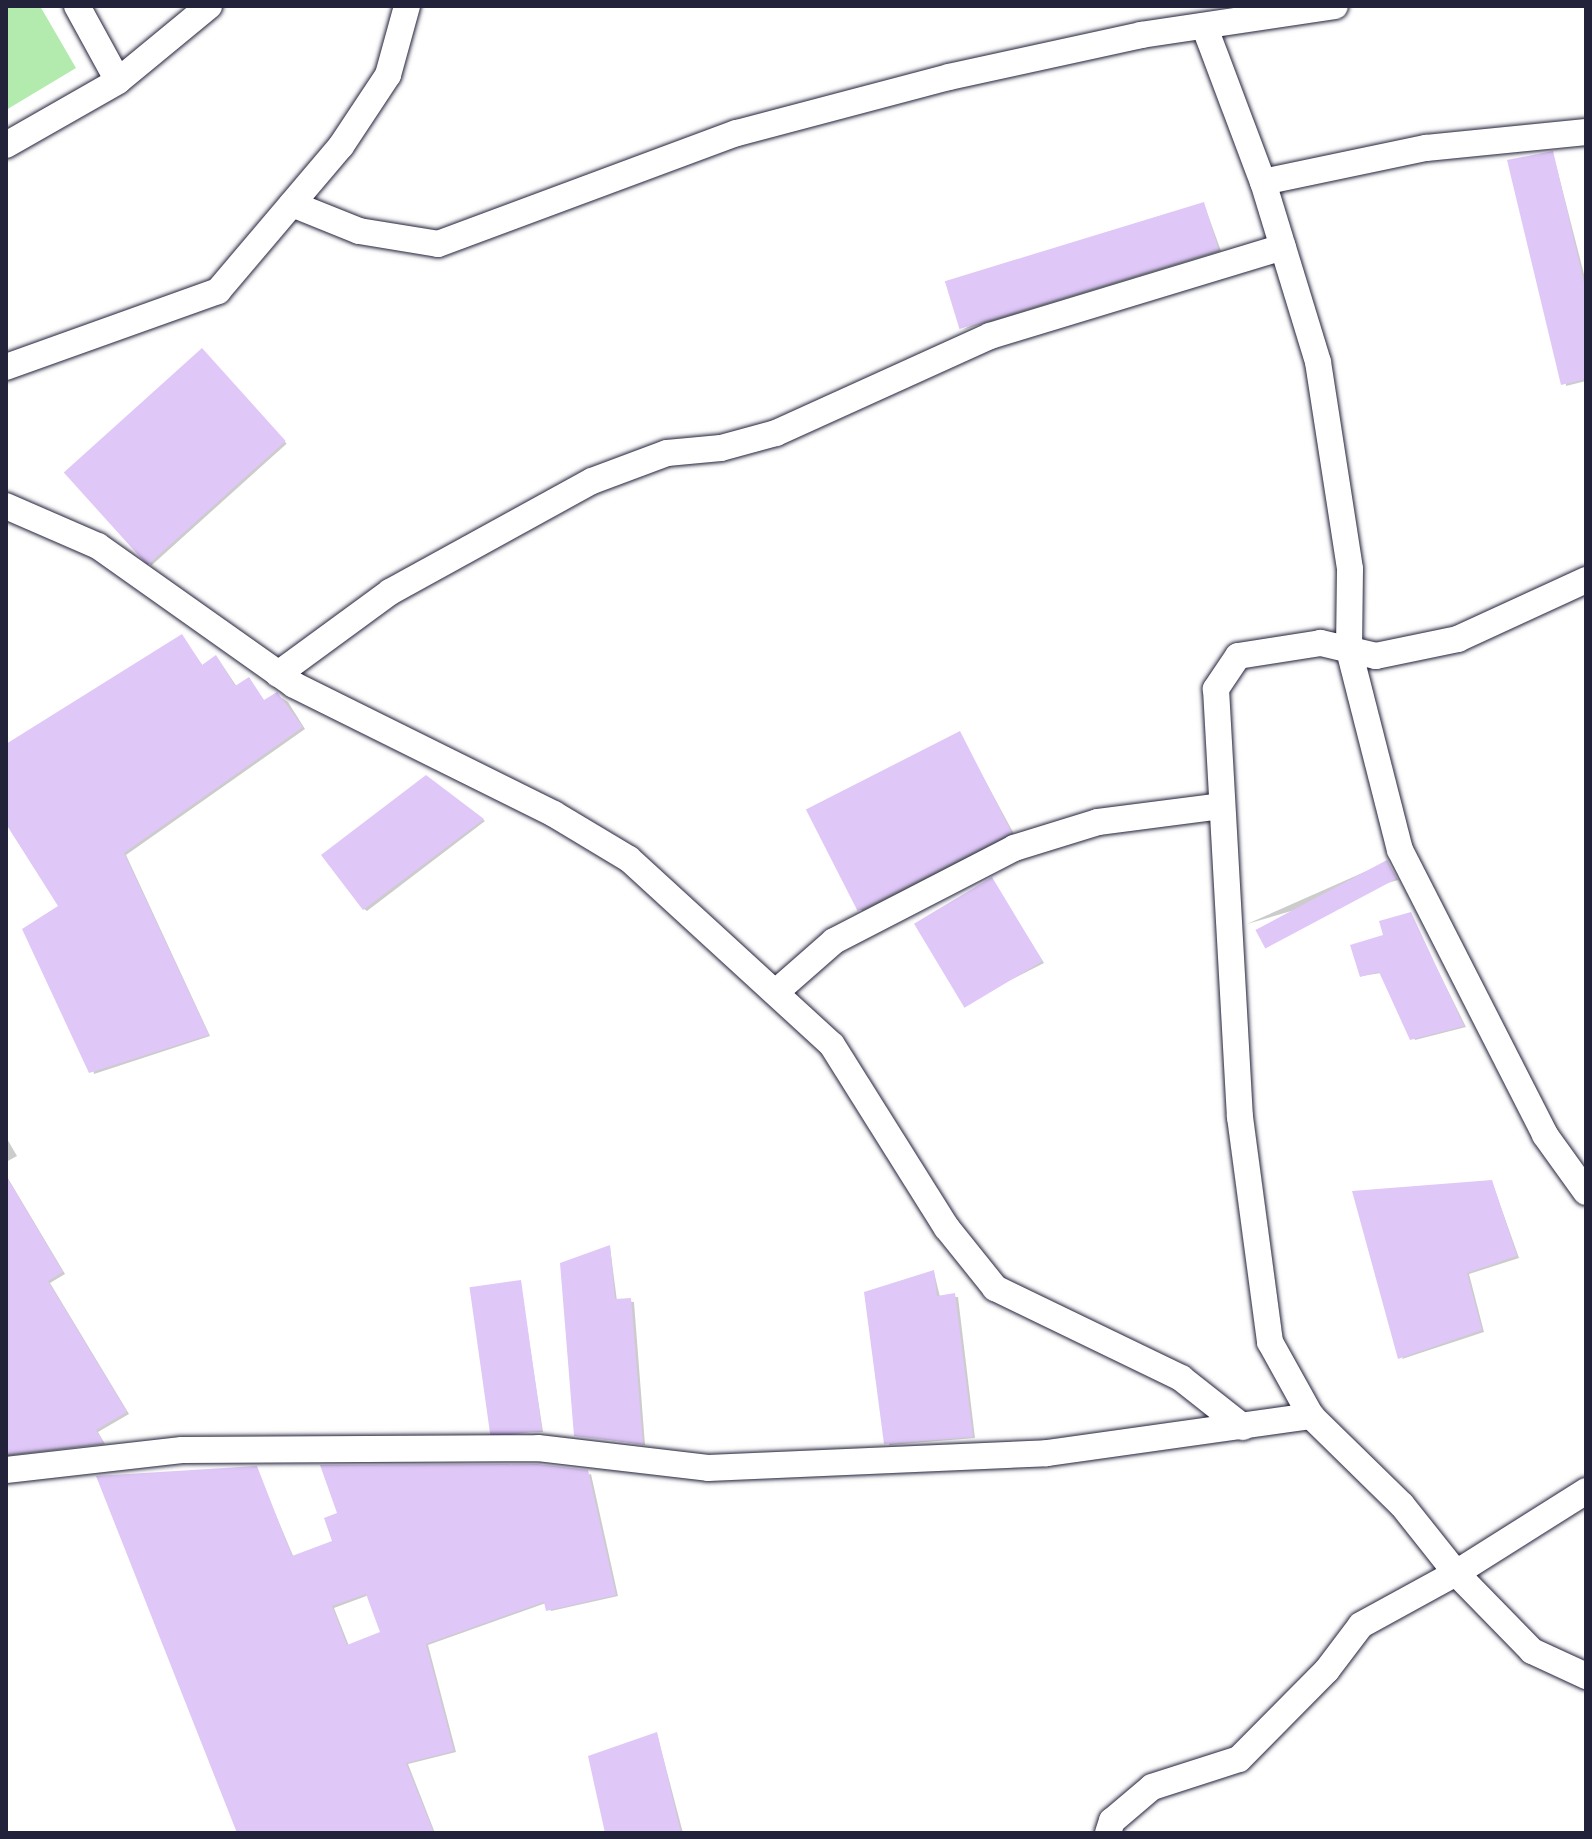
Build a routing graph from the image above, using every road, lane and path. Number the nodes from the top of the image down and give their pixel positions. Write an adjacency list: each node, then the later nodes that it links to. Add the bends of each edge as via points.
1 (77, 6): 6 (street)
2 (209, 6): 6 (street)
3 (407, 6): 10 (street, via 388,75 341,146)
4 (1335, 6): 5 (street)
5 (1205, 28): 9 (street); 10 (street, via 1141,35 949,77 737,133 438,244 359,231)
6 (118, 81): 8 (street)
7 (1586, 132): 9 (street, via 1426,148)
8 (6, 145)
9 (1263, 182): 11 (street)
10 (292, 204): 12 (street, via 218,291)
11 (1283, 247): 15 (street, via 1318,362 1350,569); 16 (street, via 990,336 776,433 721,448 667,453 592,481 390,592)
12 (6, 367)
13 (6, 506): 16 (street, via 98,546)
14 (1586, 580): 15 (street, via 1458,639 1376,656)
15 (1349, 650): 17 (street, via 1321,643 1238,656 1216,689); 19 (street, via 1400,850 1545,1135)
16 (278, 674): 18 (street, via 554,814 629,859)
17 (1221, 806): 18 (street, via 1098,822 1027,843 834,941); 20 (street, via 1240,1117 1270,1342)
18 (776, 992): 21 (street, via 832,1045 947,1228 995,1288 1181,1378)
19 (1586, 1192)
20 (1311, 1416): 21 (street); 24 (street, via 1402,1505)
21 (1243, 1427): 22 (street, via 1047,1453 708,1468 538,1448 182,1450)
22 (6, 1470)
23 (1586, 1491): 24 (street)
24 (1456, 1573): 25 (street, via 1532,1651); 26 (street, via 1361,1625 1327,1670 1239,1759 1152,1787 1112,1821)
25 (1586, 1676)
26 (1108, 1833)

